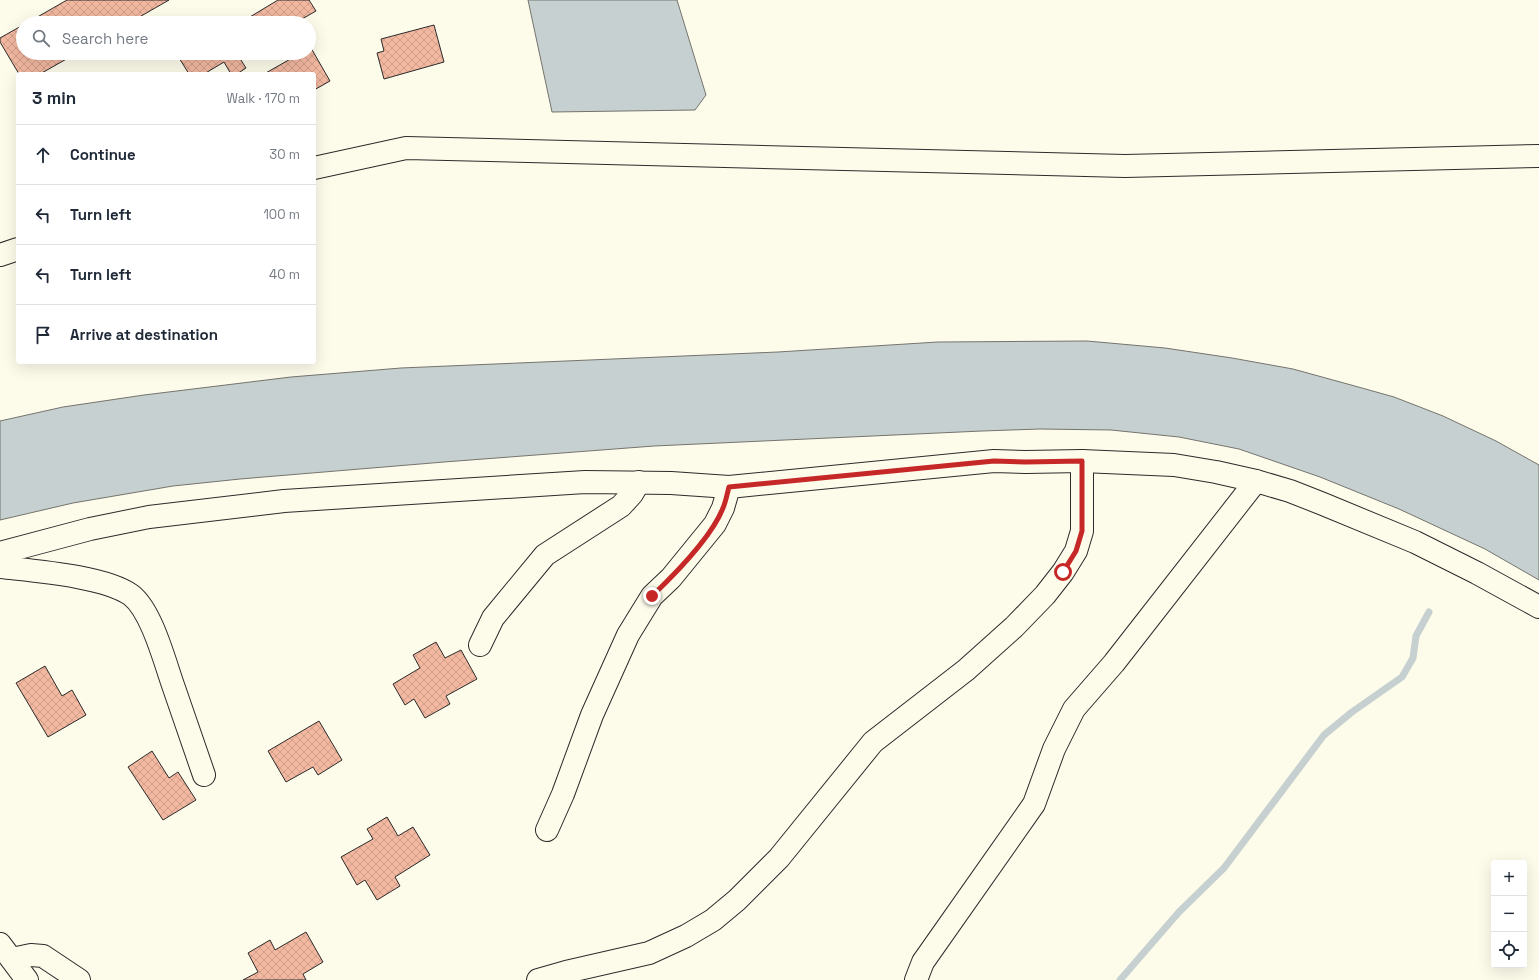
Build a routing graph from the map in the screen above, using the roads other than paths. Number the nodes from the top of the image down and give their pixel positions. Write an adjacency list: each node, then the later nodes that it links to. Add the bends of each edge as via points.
1 (1539, 156): 2 (street, via 1125,166 406,148)
2 (316, 168)
3 (16, 249): 4 (street)
4 (0, 255)
5 (1082, 461): 6 (street, via 1174,465); 8 (street, via 994,461); 18 (street, via 1082,531 1076,551 1045,595 966,670 873,742 779,858 737,900 713,920 649,953)
6 (1256, 481): 11 (street, via 1290,491 1415,542); 19 (street, via 1074,710 1054,749 1034,804 923,962)
7 (639, 482): 8 (street); 9 (street, via 586,482 208,508 90,529); 12 (street, via 621,506 545,555 493,618)
8 (729, 487): 14 (street, via 724,508 714,524 671,578 652,596 628,635 592,715)
9 (0, 553)
10 (0, 567): 13 (street, via 55,574 110,586 130,595 142,607 155,633)
11 (1539, 607)
12 (480, 645)
13 (204, 775)
14 (547, 830)
15 (6, 951): 16 (street); 17 (street, via 43,956)
16 (27, 980)
17 (79, 980)
18 (538, 980)
19 (916, 980)

